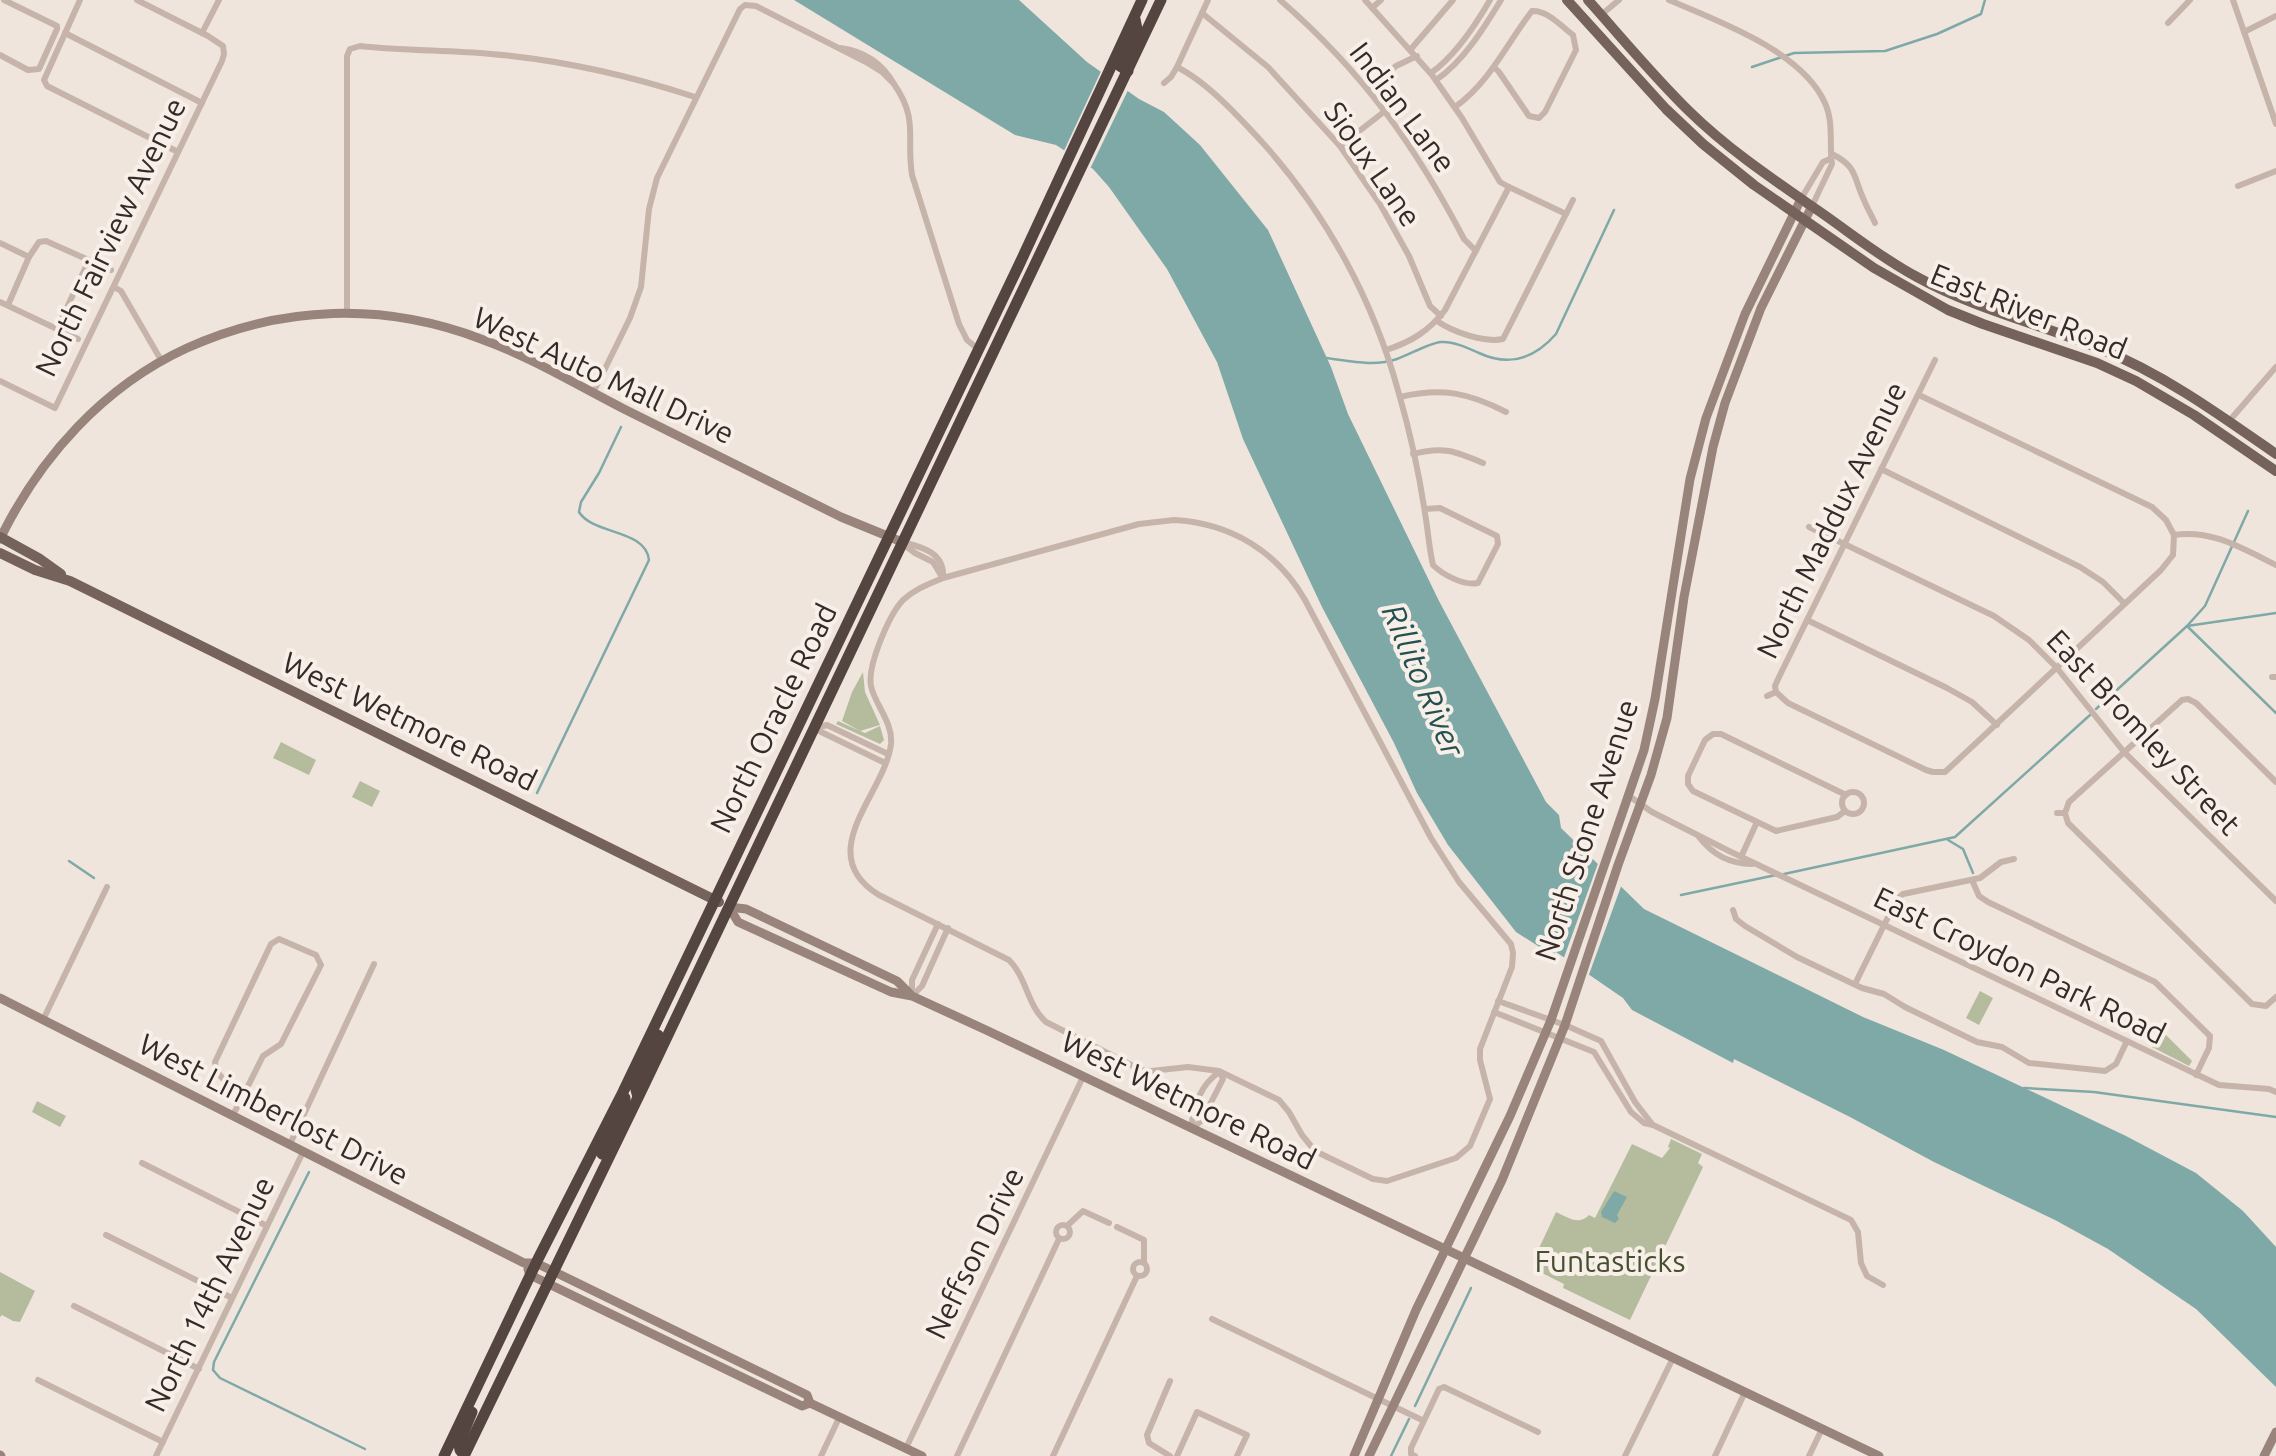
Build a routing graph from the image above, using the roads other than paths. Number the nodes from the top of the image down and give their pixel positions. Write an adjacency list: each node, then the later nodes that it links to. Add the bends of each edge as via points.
1 (4, 0): 30 (street, via 57,29 39,69)
2 (80, 0): 27 (street)
3 (219, 0): 28 (street)
4 (1142, 0): 22 (highway, North Oracle Road)
5 (1161, 0): 33 (highway, North Oracle Road)
6 (1208, 0): 21 (street)
7 (1280, 0): 36 (street, Indian Lane)
8 (1365, 0): 20 (street)
9 (1380, 0): 20 (street)
10 (1453, 0): 29 (street)
11 (1490, 0): 34 (street)
12 (1501, 0): 34 (street, via 1450,68)
13 (1567, 0): 54 (main road, East River Road, via 1666,109)
14 (1588, 0): 23 (main road, East River Road)
15 (1619, 0): 23 (street)
16 (1669, 0): 45 (street, via 1796,67 1824,102)
17 (2190, 0): 25 (street)
18 (2233, 0): 26 (street)
19 (142, 1): 28 (street)
20 (1372, 8): 29 (street)
21 (1202, 13): 31 (street); 43 (street, Sioux Lane, via 1268,67)
22 (1135, 15): 33 (highway, via 1137,29 1120,66); 49 (highway, North Oracle Road)
23 (1601, 15): 50 (main road, East River Road, via 1722,141)
24 (2276, 16): 26 (street)
25 (2168, 24)
26 (2244, 32): 41 (street)
27 (64, 33): 38 (street); 44 (street, via 47,86)
28 (202, 33): 38 (street, North Fairview Avenue, via 224,50)
29 (1414, 52): 34 (street); 36 (street)
30 (0, 56)
31 (1177, 66): 35 (street); 69 (street, via 1254,134 1306,198 1351,272)
32 (1494, 68): 32 (street, via 1538,10 1573,34 1574,54 1539,118 1530,116); 39 (street)
33 (1126, 75): 61 (highway, North Oracle Road)
34 (1433, 77): 39 (street)
35 (1164, 84)
36 (1368, 90): 40 (street, Indian Lane)
37 (695, 97): 64 (street, via 574,64 350,49); 68 (street, via 745,5 882,72 909,110 912,175 959,324); 78 (street, via 656,178 636,303)
38 (202, 103): 44 (street, North Fairview Avenue)
39 (1454, 107): 47 (street, via 1500,182)
40 (1386, 112): 43 (street); 57 (street, Indian Lane)
41 (2275, 114): 42 (street)
42 (2276, 124)
43 (1340, 146): 65 (street, Sioux Lane, via 1380,204)
44 (178, 152): 62 (street, North Fairview Avenue)
45 (1831, 156): 50 (street); 52 (street); 55 (street, via 1853,170)
46 (2276, 170): 48 (street)
47 (1509, 186): 53 (street); 57 (street)
48 (2238, 186)
49 (1052, 191): 61 (highway, via 1057,198 1030,258); 68 (highway, North Oracle Road)
50 (1801, 199): 52 (main road, East River Road); 54 (main road, North Stone Avenue)
51 (1572, 200): 53 (street)
52 (1812, 206): 54 (main road, North Stone Avenue); 75 (main road, East River Road, via 1930,284)
53 (1566, 214): 65 (street, via 1504,339 1447,328)
54 (1800, 217): 70 (main road, East River Road, via 1948,310); 111 (main road, North Stone Avenue, via 1744,314 1706,418 1652,714); 112 (main road, North Stone Avenue, via 1725,403 1684,597 1667,718)
55 (1876, 223)
56 (0, 243): 58 (street)
57 (1476, 251): 65 (street)
58 (29, 257): 59 (street, via 46,241); 63 (street)
59 (89, 260): 60 (street); 66 (street)
60 (111, 270)
61 (1031, 274): 71 (highway, North Oracle Road)
62 (114, 288): 72 (street); 76 (street, North Fairview Avenue, via 55,408)
63 (4, 304): 66 (street)
64 (347, 312): 72 (main road, West Auto Mall Drive, via 249,324); 78 (main road, West Auto Mall Drive, via 416,320 481,338)
65 (1439, 318): 69 (street)
66 (58, 329): 67 (street)
67 (78, 339)
68 (977, 349): 71 (street); 92 (highway, North Oracle Road)
69 (1386, 352): 80 (street)
70 (2073, 355): 75 (main road, via 2080,350); 77 (main road, East River Road)
71 (990, 358): 93 (highway, North Oracle Road)
72 (161, 360): 91 (main road, West Auto Mall Drive, via 58,447)
73 (1935, 360): 79 (street, North Maddux Avenue)
74 (2276, 367): 82 (street)
75 (2159, 377): 82 (main road, East River Road)
76 (0, 381)
77 (2136, 381): 82 (main road, via 2159,386 2218,422); 87 (main road, East River Road)
78 (593, 393): 92 (main road, West Auto Mall Drive)
79 (1918, 394): 86 (street, North Maddux Avenue); 90 (street, via 2152,507)
80 (1400, 397): 81 (street, via 1449,392); 83 (street)
81 (1506, 412)
82 (2229, 421): 84 (main road, East River Road)
83 (1413, 454): 85 (street, via 1439,449); 88 (street)
84 (2276, 454)
85 (1483, 464)
86 (1882, 469): 94 (street, North Maddux Avenue); 99 (street, via 2080,567)
87 (2276, 472)
88 (1425, 509): 88 (street, via 1433,565 1468,584 1482,580 1497,536 1440,508)
89 (1809, 527): 94 (street, East Bromley Street)
90 (2174, 535): 96 (street, via 2218,537); 99 (street, via 2174,555)
91 (0, 538): 98 (main road, West Wetmore Road)
92 (888, 538): 93 (main road, West Auto Mall Drive); 119 (highway, North Oracle Road)
93 (902, 542): 97 (street, West Auto Mall Drive, via 937,555); 105 (highway, North Oracle Road)
94 (1845, 544): 100 (street, North Maddux Avenue); 101 (street, East Bromley Street, via 1994,616)
95 (0, 553): 98 (main road, West Wetmore Road)
96 (2276, 565)
97 (943, 578): 107 (street, via 904,600 872,660 872,688 891,735); 131 (street, via 1156,521 1223,529 1267,554 1299,590 1440,853 1510,940 1513,960)
98 (70, 581): 119 (main road, West Wetmore Road)
99 (2125, 604): 101 (street)
100 (1807, 620): 102 (street, North Maddux Avenue); 104 (street, via 1960,695)
101 (2057, 668): 104 (street); 106 (street, East Bromley Street)
102 (1776, 692): 103 (street, North Maddux Avenue); 104 (street, via 1939,773)
103 (1767, 696)
104 (1997, 725)
105 (814, 728): 107 (street, via 827,725); 108 (street); 121 (highway, North Oracle Road)
106 (2124, 752): 109 (street, via 2188,699); 120 (street, East Bromley Street); 130 (street, via 2061,813 2246,998 2261,1010)
107 (888, 754): 108 (street)
108 (884, 763): 123 (street, via 852,832 853,864 872,892)
109 (2276, 782)
110 (1846, 795): 113 (street); 113 (street, via 1864,802 1857,813); 114 (street, via 1713,734 1688,784)
111 (1629, 796): 112 (street, East Croydon Park Road); 135 (main road, North Stone Avenue)
112 (1641, 806): 116 (street, East Croydon Park Road, via 1698,836 1709,850); 136 (main road, North Stone Avenue)
113 (1845, 811): 114 (street, via 1776,830)
114 (1757, 822): 116 (street)
115 (2014, 858): 117 (street)
116 (1739, 860): 124 (street, East Croydon Park Road)
117 (1972, 880): 124 (street, via 1903,894); 141 (street, via 1988,902 2164,989 2210,1036)
118 (107, 887): 134 (street)
119 (714, 900): 121 (main road, West Wetmore Road); 132 (highway, North Oracle Road)
120 (2276, 901)
121 (729, 907): 128 (main road, West Wetmore Road, via 738,922); 146 (highway, North Oracle Road)
122 (1732, 910): 127 (street, via 1755,933)
123 (938, 924): 125 (street); 128 (street, via 912,980)
124 (1883, 924): 127 (street); 139 (street, East Croydon Park Road)
125 (948, 928): 128 (street); 140 (street, via 1009,960 1036,1013 1053,1027 1141,1070)
126 (374, 964): 150 (street)
127 (1855, 984): 139 (street, via 2037,1065 2105,1071)
128 (912, 996): 142 (main road, West Wetmore Road)
129 (0, 998): 134 (main road, West Limberlost Drive)
130 (2276, 998)
131 (1498, 1001): 133 (street); 135 (street)
132 (665, 1002): 145 (highway, North Oracle Road); 146 (highway, via 663,1025 634,1086)
133 (1494, 1012): 137 (street); 140 (street, via 1480,1048 1489,1102 1470,1146 1456,1158 1382,1182 1315,1151 1279,1100)
134 (43, 1020): 147 (main road, West Limberlost Drive)
135 (1550, 1020): 136 (street); 137 (main road, North Stone Avenue)
136 (1566, 1026): 138 (main road, North Stone Avenue); 148 (street, via 1601,1042)
137 (1545, 1034): 138 (street); 156 (main road, North Stone Avenue)
138 (1560, 1039): 148 (street, via 1594,1052 1631,1112); 157 (main road, North Stone Avenue)
139 (2127, 1041): 141 (street, East Croydon Park Road)
140 (1220, 1072): 149 (street, via 1223,1079)
141 (2196, 1075): 143 (street, East Croydon Park Road, via 2219,1085)
142 (1083, 1077): 149 (main road, West Wetmore Road); 182 (street, Neffson Drive)
143 (2274, 1089)
144 (244, 1092): 144 (street, via 263,1056 281,1044 321,965 316,955 279,940 271,944 215,1062 219,1076); 147 (street)
145 (623, 1092): 153 (highway, via 625,1104 596,1169); 158 (highway, North Oracle Road)
146 (638, 1097): 153 (highway, North Oracle Road)
147 (232, 1116): 150 (main road, West Limberlost Drive)
148 (1653, 1125): 160 (street, via 1852,1220 1861,1263)
149 (1192, 1129): 156 (main road, West Wetmore Road)
150 (290, 1145): 151 (main road, West Limberlost Drive)
151 (304, 1152): 154 (street, North 14th Avenue); 158 (main road, West Limberlost Drive)
152 (142, 1163): 154 (street)
153 (597, 1182): 159 (highway, North Oracle Road)
154 (268, 1226): 161 (street, North 14th Avenue)
155 (106, 1235): 161 (street)
156 (1445, 1249): 157 (main road, West Wetmore Road); 173 (main road, North Stone Avenue)
157 (1464, 1258): 166 (main road, West Wetmore Road); 175 (main road, North Stone Avenue)
158 (531, 1267): 159 (main road, West Limberlost Drive); 183 (highway, North Oracle Road)
159 (550, 1277): 164 (main road, West Limberlost Drive); 165 (main road, West Limberlost Drive); 183 (highway, North Oracle Road)
160 (1882, 1286)
161 (232, 1298): 167 (street, North 14th Avenue)
162 (74, 1306): 167 (street)
163 (1212, 1319): 173 (street)
164 (694, 1342): 165 (main road); 168 (main road, West Limberlost Drive)
165 (680, 1348): 171 (main road, West Limberlost Drive)
166 (1673, 1358): 172 (main road, West Wetmore Road); 194 (street)
167 (199, 1369): 181 (street, North 14th Avenue)
168 (771, 1378): 171 (main road); 174 (main road, West Limberlost Drive)
169 (38, 1380): 181 (street)
170 (1170, 1381): 190 (street, via 1147,1436)
171 (758, 1385): 174 (main road, West Limberlost Drive, via 802,1406)
172 (1746, 1392): 178 (main road, West Wetmore Road); 195 (street)
173 (1378, 1400): 175 (street); 192 (main road, North Stone Avenue)
174 (810, 1402): 176 (main road, West Limberlost Drive)
175 (1392, 1407): 177 (street); 193 (main road, North Stone Avenue)
176 (840, 1416): 182 (main road, West Limberlost Drive); 186 (street)
177 (1422, 1420): 179 (street, via 1444,1387); 184 (street)
178 (1822, 1429): 196 (street); 197 (main road, West Wetmore Road)
179 (1538, 1432)
180 (2276, 1432): 198 (main road)
181 (162, 1442): 185 (street, North 14th Avenue)
182 (906, 1448): 187 (main road, West Limberlost Drive)
183 (455, 1454)
184 (1413, 1455)
185 (156, 1456)
186 (820, 1456)
187 (922, 1456)
188 (958, 1456): 189 (street, via 1059,1239 1057,1228 1083,1211 1144,1240 1144,1263 1133,1266 1137,1276)
189 (1053, 1456)
190 (1174, 1456): 191 (street, via 1197,1412 1247,1435)
191 (1237, 1456)
192 (1354, 1456)
193 (1370, 1456)
194 (1626, 1456)
195 (1714, 1456)
196 (1809, 1456)
197 (1878, 1456)
198 (2264, 1456)

